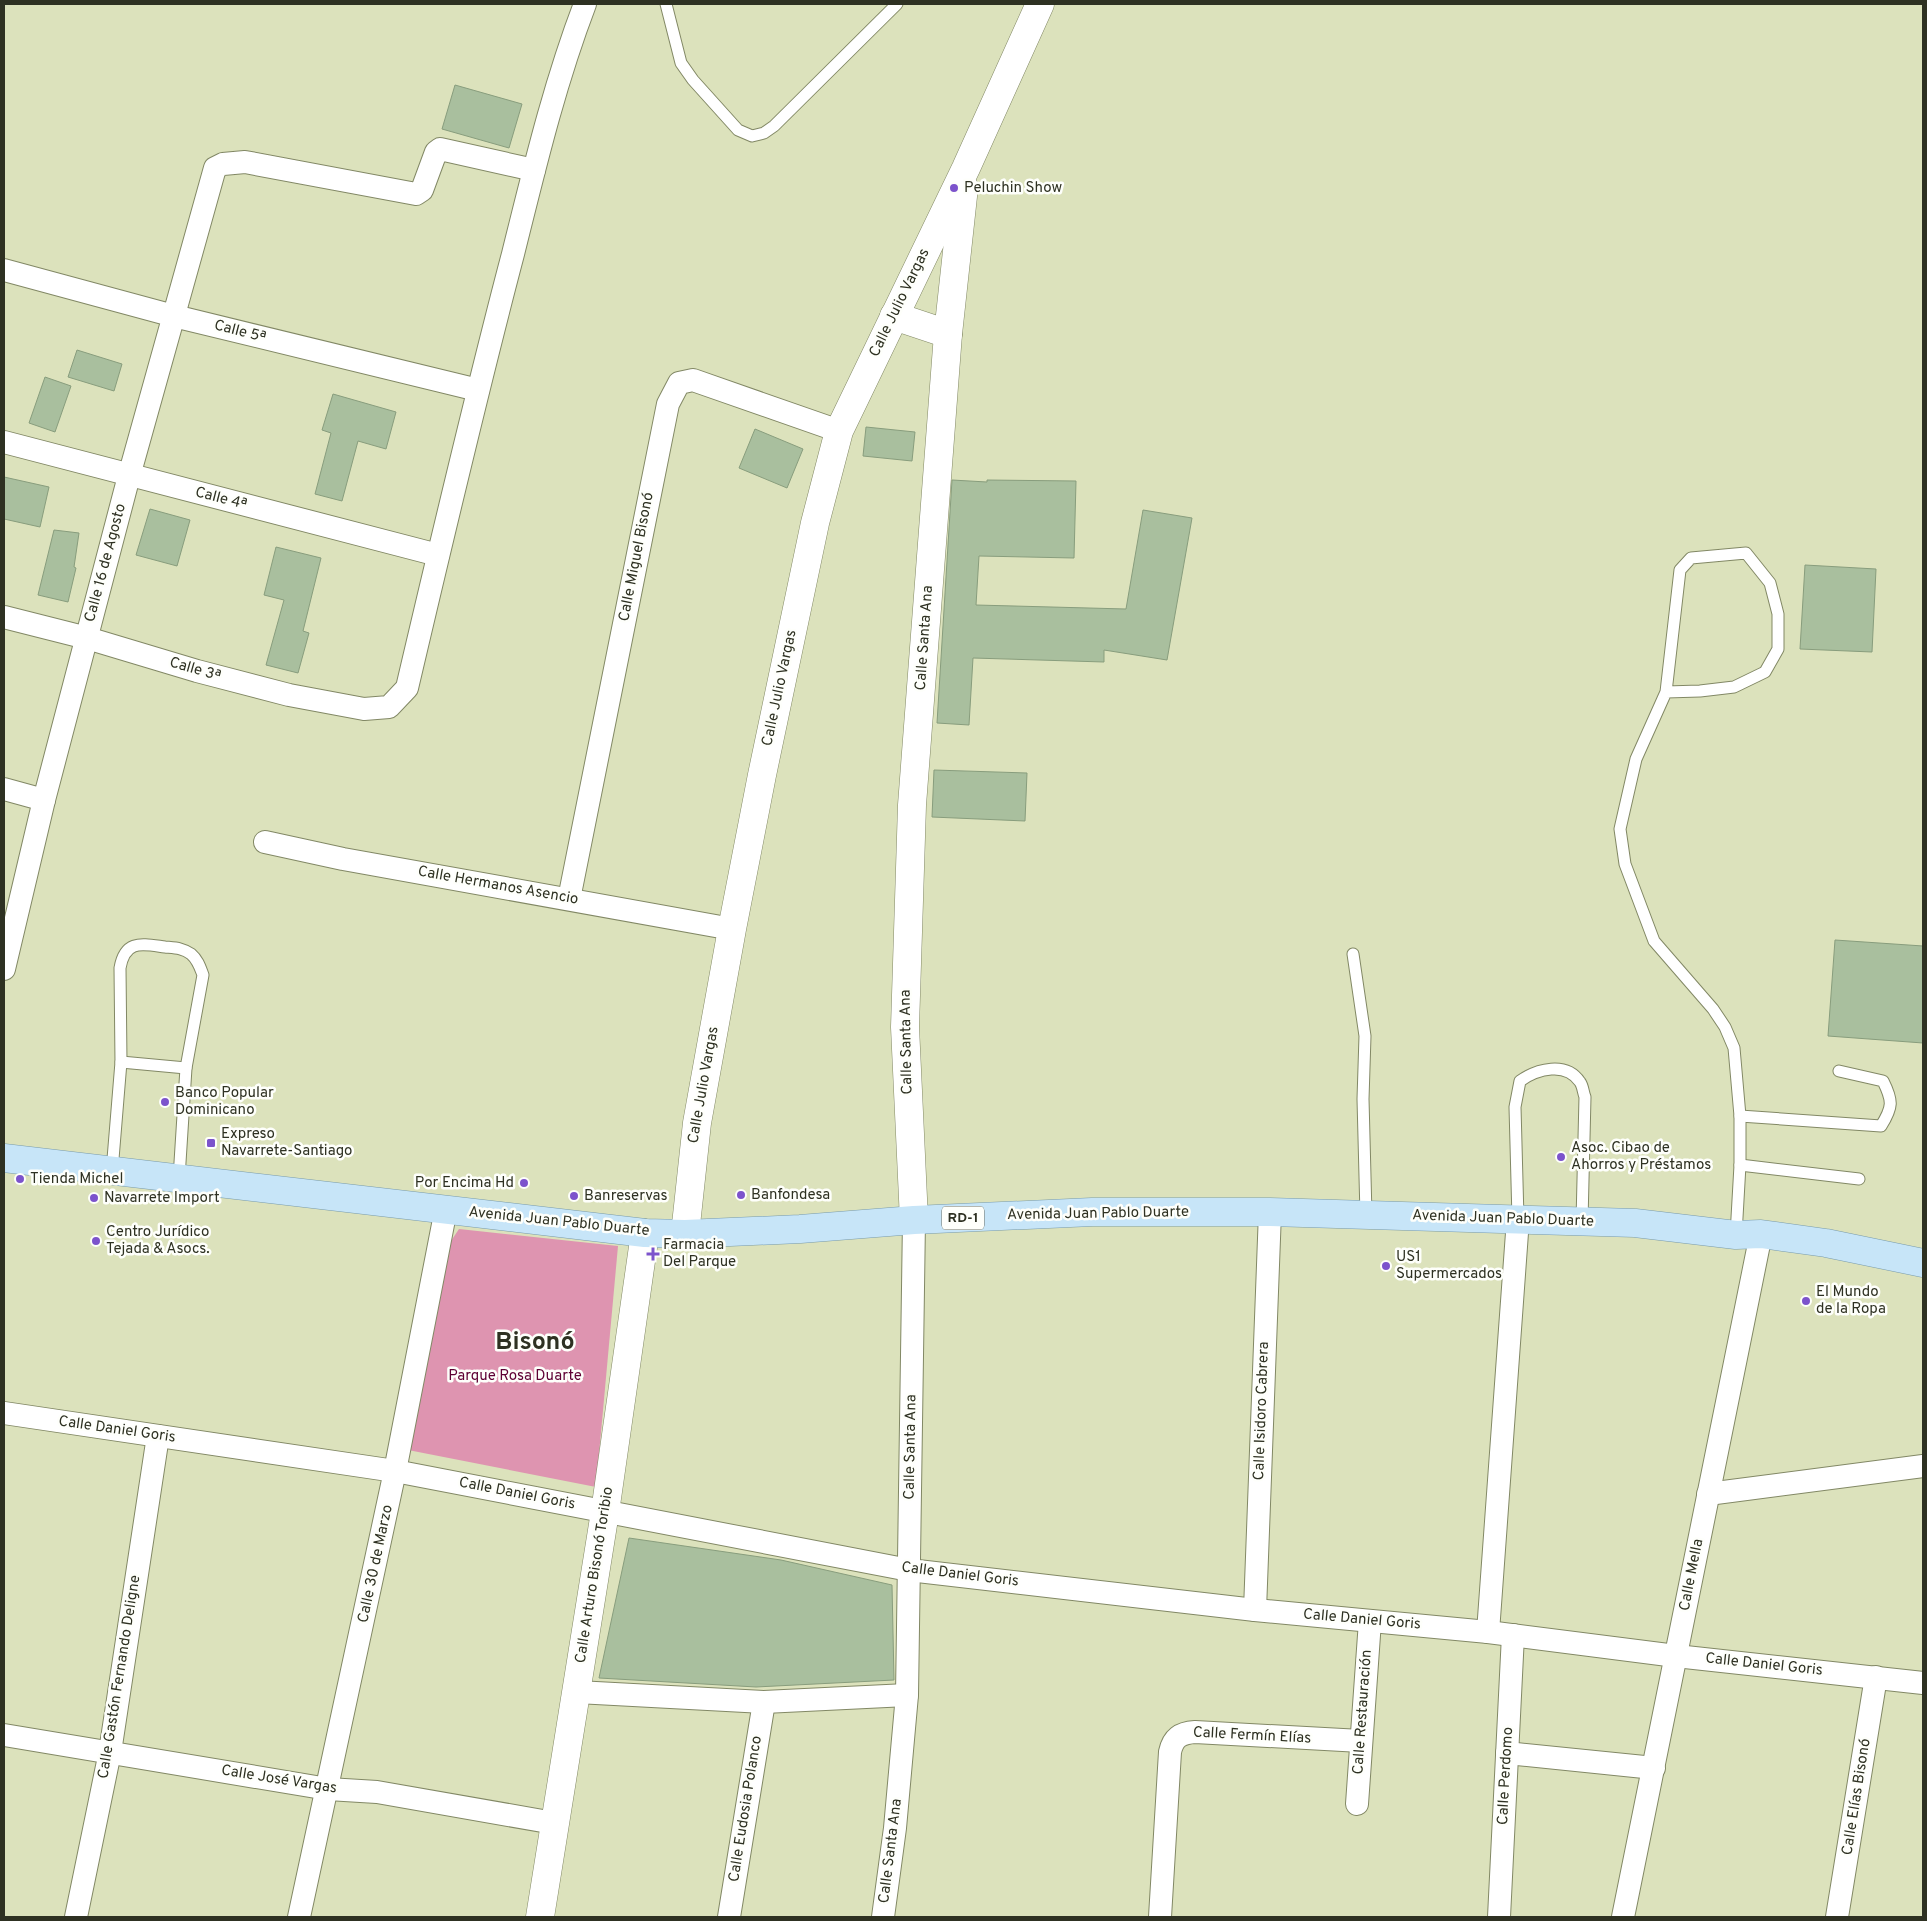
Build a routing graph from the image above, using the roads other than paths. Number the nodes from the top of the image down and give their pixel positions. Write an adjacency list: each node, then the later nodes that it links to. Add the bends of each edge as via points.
1 (585, 4): 6 (street, via 572,37)
2 (666, 4): 3 (lane, via 681,63 738,130 752,136 774,126)
3 (897, 4)
4 (1040, 4): 5 (main road, Calle Julio Vargas)
5 (966, 168): 9 (main road, Calle Julio Vargas); 10 (main road, Calle Santa Ana)
6 (534, 170): 8 (street, Calle 16 de Agosto, via 440,149 422,190 416,194 245,162 223,164 215,168); 11 (street)
7 (4, 270): 8 (street, Calle 5ª)
8 (174, 316): 11 (street, Calle 5ª); 14 (street, Calle 16 de Agosto)
9 (894, 316): 10 (main road); 12 (main road, Calle Julio Vargas)
10 (948, 334): 39 (main road, Calle Santa Ana, via 912,806 907,929 905,1026)
11 (478, 390): 15 (street)
12 (838, 430): 22 (street, Calle Miguel Bisonó, via 693,380 678,383 668,404); 23 (main road, Calle Julio Vargas, via 813,533)
13 (4, 442): 14 (street, Calle 4ª)
14 (129, 476): 15 (street, Calle 4ª); 17 (street, Calle 16 de Agosto)
15 (438, 555): 17 (street, Calle 3ª, via 407,688 389,707 364,709 289,695)
16 (4, 617): 17 (street, Calle 3ª)
17 (87, 638): 20 (street, Calle 16 de Agosto)
18 (1666, 692): 18 (lane, via 1680,570 1691,558 1746,553 1770,583 1778,614 1778,650 1765,672 1734,687); 29 (lane, via 1636,758 1620,830 1625,864 1654,941 1725,1027 1734,1048)
19 (4, 789): 20 (street)
20 (44, 800): 25 (street, Calle 16 de Agosto)
21 (265, 842): 22 (street, Calle Hermanos Asencio)
22 (569, 899): 23 (street, Calle Hermanos Asencio)
23 (732, 929): 42 (main road, Calle Julio Vargas, via 696,1123)
24 (1352, 954): 37 (lane, via 1366,1036 1363,1100)
25 (4, 968)
26 (121, 1062): 27 (lane); 27 (lane, via 120,968 122,956 128,948 139,944 184,949 199,964 203,975); 32 (lane)
27 (186, 1068): 33 (lane)
28 (1838, 1071): 29 (lane, via 1883,1081 1891,1096 1891,1111 1882,1126)
29 (1740, 1116): 31 (lane)
30 (4, 1158): 32 (main road, Avenida Juan Pablo Duarte / RD-1)
31 (1740, 1165): 34 (lane); 43 (lane)
32 (112, 1171): 33 (main road, Avenida Juan Pablo Duarte / RD-1)
33 (179, 1178): 35 (main road, Avenida Juan Pablo Duarte / RD-1)
34 (1859, 1179)
35 (446, 1209): 41 (main road, Avenida Juan Pablo Duarte / RD-1); 48 (street, Calle 30 de Marzo)
36 (1270, 1212): 37 (main road, Avenida Juan Pablo Duarte / RD-1); 39 (main road, Avenida Juan Pablo Duarte / RD-1, via 1092,1212); 52 (street, Calle Isidoro Cabrera)
37 (1366, 1215): 38 (main road, Avenida Juan Pablo Duarte / RD-1)
38 (1518, 1219): 40 (main road, Avenida Juan Pablo Duarte / RD-1); 40 (lane, via 1515,1107 1520,1081 1532,1072 1551,1069 1571,1072 1581,1083 1585,1097); 54 (street)
39 (914, 1220): 42 (main road, Avenida Juan Pablo Duarte / RD-1, via 800,1230); 51 (street, Calle Santa Ana)
40 (1582, 1221): 43 (main road, Avenida Juan Pablo Duarte / RD-1)
41 (645, 1233): 42 (main road, Avenida Juan Pablo Duarte / RD-1); 50 (main road, Calle Arturo Bisonó Toribio)
42 (685, 1234)
43 (1748, 1234): 44 (main road, Avenida Juan Pablo Duarte / RD-1, via 1826,1243); 49 (street, Calle Mella)
44 (1923, 1263)
45 (4, 1414): 46 (street, Calle Daniel Goris)
46 (158, 1436): 48 (street, Calle Daniel Goris); 64 (street, Calle Gastón Fernando Deligne)
47 (1923, 1466): 49 (street)
48 (396, 1471): 50 (street, Calle Daniel Goris); 67 (street, Calle 30 de Marzo)
49 (1708, 1494): 56 (street, Calle Mella)
50 (606, 1512): 51 (street, Calle Daniel Goris); 59 (main road, Calle Arturo Bisonó Toribio)
51 (909, 1570): 52 (street, Calle Daniel Goris); 60 (street, Calle Santa Ana)
52 (1255, 1610): 53 (street, Calle Daniel Goris)
53 (1370, 1621): 54 (street, Calle Daniel Goris); 63 (street, Calle Restauración)
54 (1488, 1632): 55 (street, Calle Daniel Goris)
55 (1513, 1635): 56 (street, Calle Daniel Goris); 65 (street, Calle Perdomo)
56 (1676, 1656): 57 (street, Calle Daniel Goris); 66 (street, Calle Mella)
57 (1876, 1677): 58 (street, Calle Daniel Goris); 78 (street, Calle Elías Bisonó)
58 (1923, 1683)
59 (577, 1692): 61 (street); 69 (main road, Calle Arturo Bisonó Toribio)
60 (907, 1695): 61 (street); 74 (street, Calle Santa Ana)
61 (764, 1702): 73 (street, Calle Eudosia Polanco)
62 (4, 1735): 64 (street, Calle José Vargas)
63 (1361, 1741): 68 (street, Calle Restauración); 75 (street, Calle Fermín Elías, via 1194,1732 1184,1732 1177,1737 1170,1752)
64 (110, 1752): 67 (street, Calle José Vargas); 70 (street, Calle Gastón Fernando Deligne)
65 (1508, 1753): 66 (street); 76 (street, Calle Perdomo)
66 (1654, 1768): 77 (street, Calle Mella)
67 (328, 1789): 69 (street, Calle José Vargas, via 377,1792); 71 (street, Calle 30 de Marzo)
68 (1357, 1804)
69 (554, 1823): 72 (main road, Calle Arturo Bisonó Toribio)
70 (76, 1917)
71 (299, 1917)
72 (540, 1917)
73 (729, 1917)
74 (883, 1917)
75 (1160, 1917)
76 (1499, 1917)
77 (1623, 1917)
78 (1837, 1917)

